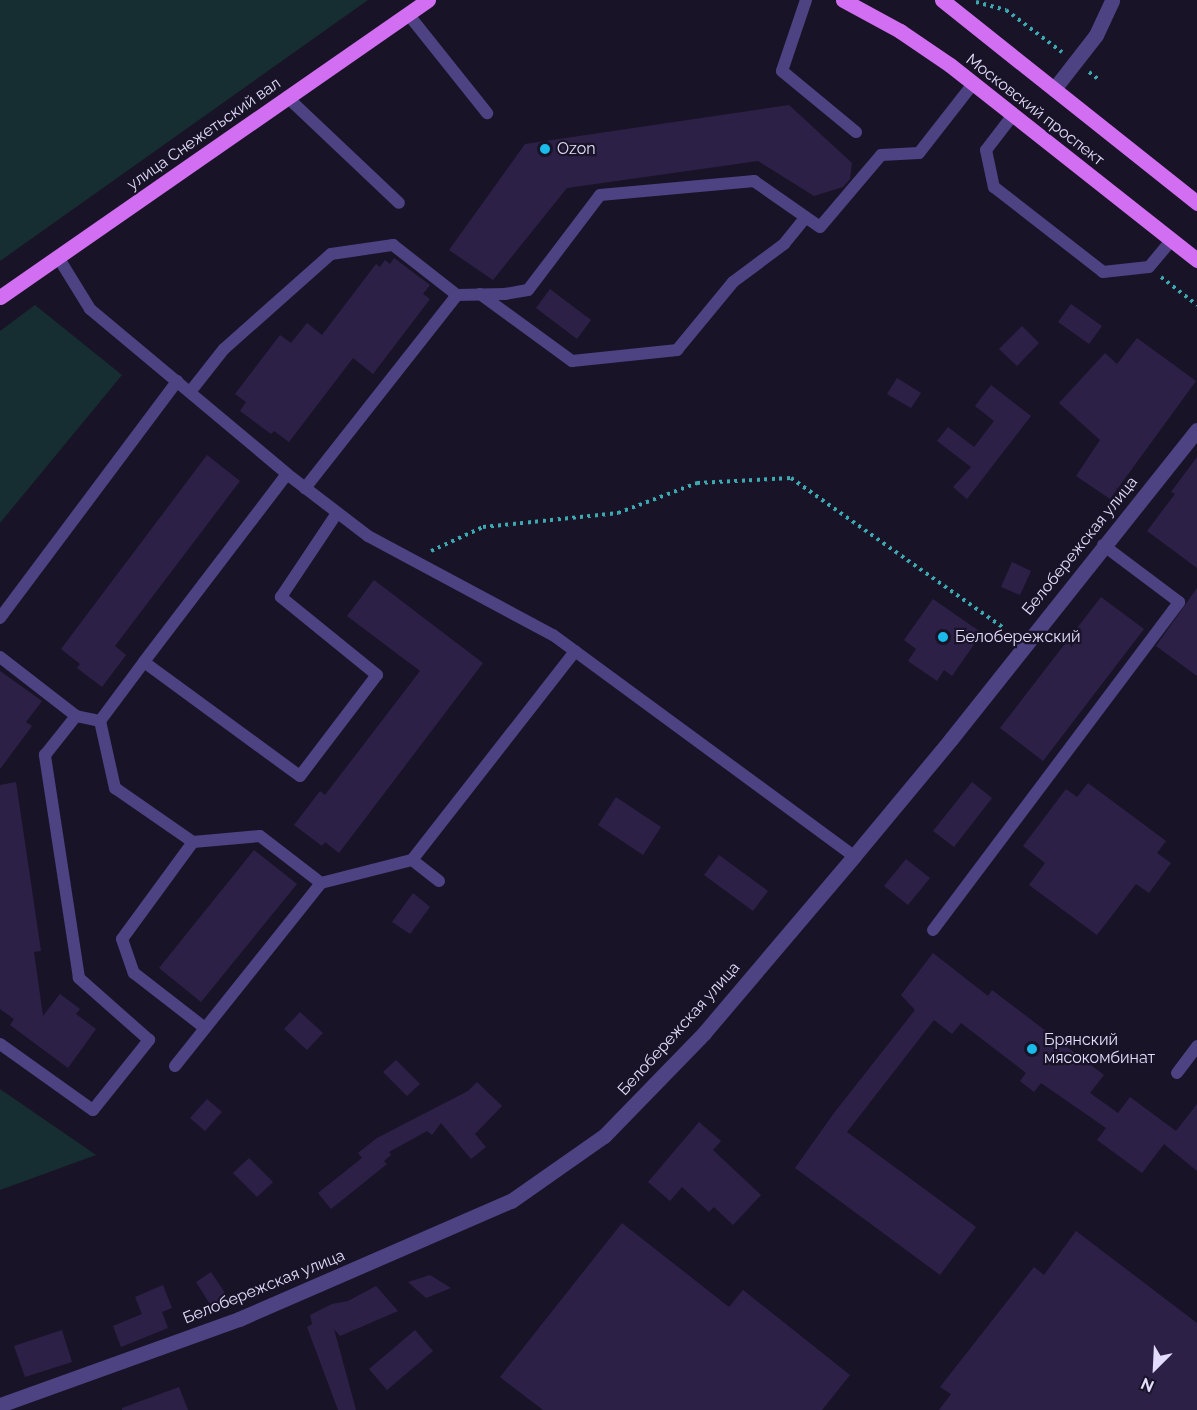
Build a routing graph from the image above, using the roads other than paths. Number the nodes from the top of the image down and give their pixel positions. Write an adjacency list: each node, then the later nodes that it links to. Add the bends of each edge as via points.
1 (428, 0): 7 (main road, улица Снежетьский вал)
2 (806, 0): 14 (lane, via 783,71)
3 (843, 0): 9 (main road, Московский проспект, via 900,31)
4 (942, 0): 10 (main road, Московский проспект)
5 (1100, 0): 8 (lane)
6 (1112, 0): 8 (street)
7 (408, 14): 11 (main road, улица Снежетьский вал); 12 (lane)
8 (1106, 16): 10 (street)
9 (973, 84): 13 (main road, Московский проспект); 17 (lane, via 919,153 881,155 823,225 817,226)
10 (1054, 89): 16 (main road, Московский проспект)
11 (287, 97): 15 (lane); 19 (main road, улица Снежетьский вал)
12 (487, 112)
13 (1013, 115): 18 (main road, Московский проспект); 18 (lane, via 986,150 994,187 1104,272 1149,267)
14 (856, 132)
15 (399, 203)
16 (1197, 203)
17 (806, 218): 21 (lane, via 754,181 600,195 528,290); 21 (lane, via 784,244 733,282 677,350 572,361)
18 (1172, 240): 20 (main road, Московский проспект)
19 (58, 256): 23 (main road, улица Снежетьский вал); 24 (lane, via 90,309)
20 (1197, 260)
21 (480, 294): 22 (lane)
22 (457, 295): 25 (lane, via 393,245 331,254 224,349); 28 (lane)
23 (0, 297)
24 (177, 381): 25 (lane); 31 (lane)
25 (190, 392): 27 (lane)
26 (1197, 430): 30 (street, Белобережская улица)
27 (287, 474): 28 (lane); 34 (lane)
28 (305, 488): 29 (lane)
29 (337, 513): 32 (lane, via 368,536 553,635); 34 (lane, via 281,597 377,675 300,776)
30 (1103, 545): 38 (street, Белобережская улица); 42 (lane, via 1179,602)
31 (0, 618)
32 (575, 651): 38 (lane); 39 (lane)
33 (0, 657): 35 (lane)
34 (144, 662): 36 (lane)
35 (76, 716): 36 (lane); 44 (lane, via 45,755 79,978 149,1040 93,1110)
36 (100, 721): 37 (lane, via 116,788)
37 (193, 842): 41 (lane, via 260,836); 43 (lane, via 122,939 134,974)
38 (854, 856): 48 (street, Белобережская улица, via 704,1033 604,1136 511,1201 238,1319)
39 (412, 860): 40 (lane); 41 (lane)
40 (440, 881)
41 (321, 883): 43 (lane)
42 (933, 930)
43 (206, 1028): 46 (lane)
44 (0, 1044)
45 (1197, 1046): 47 (lane)
46 (175, 1066)
47 (1177, 1074)
48 (0, 1405)

